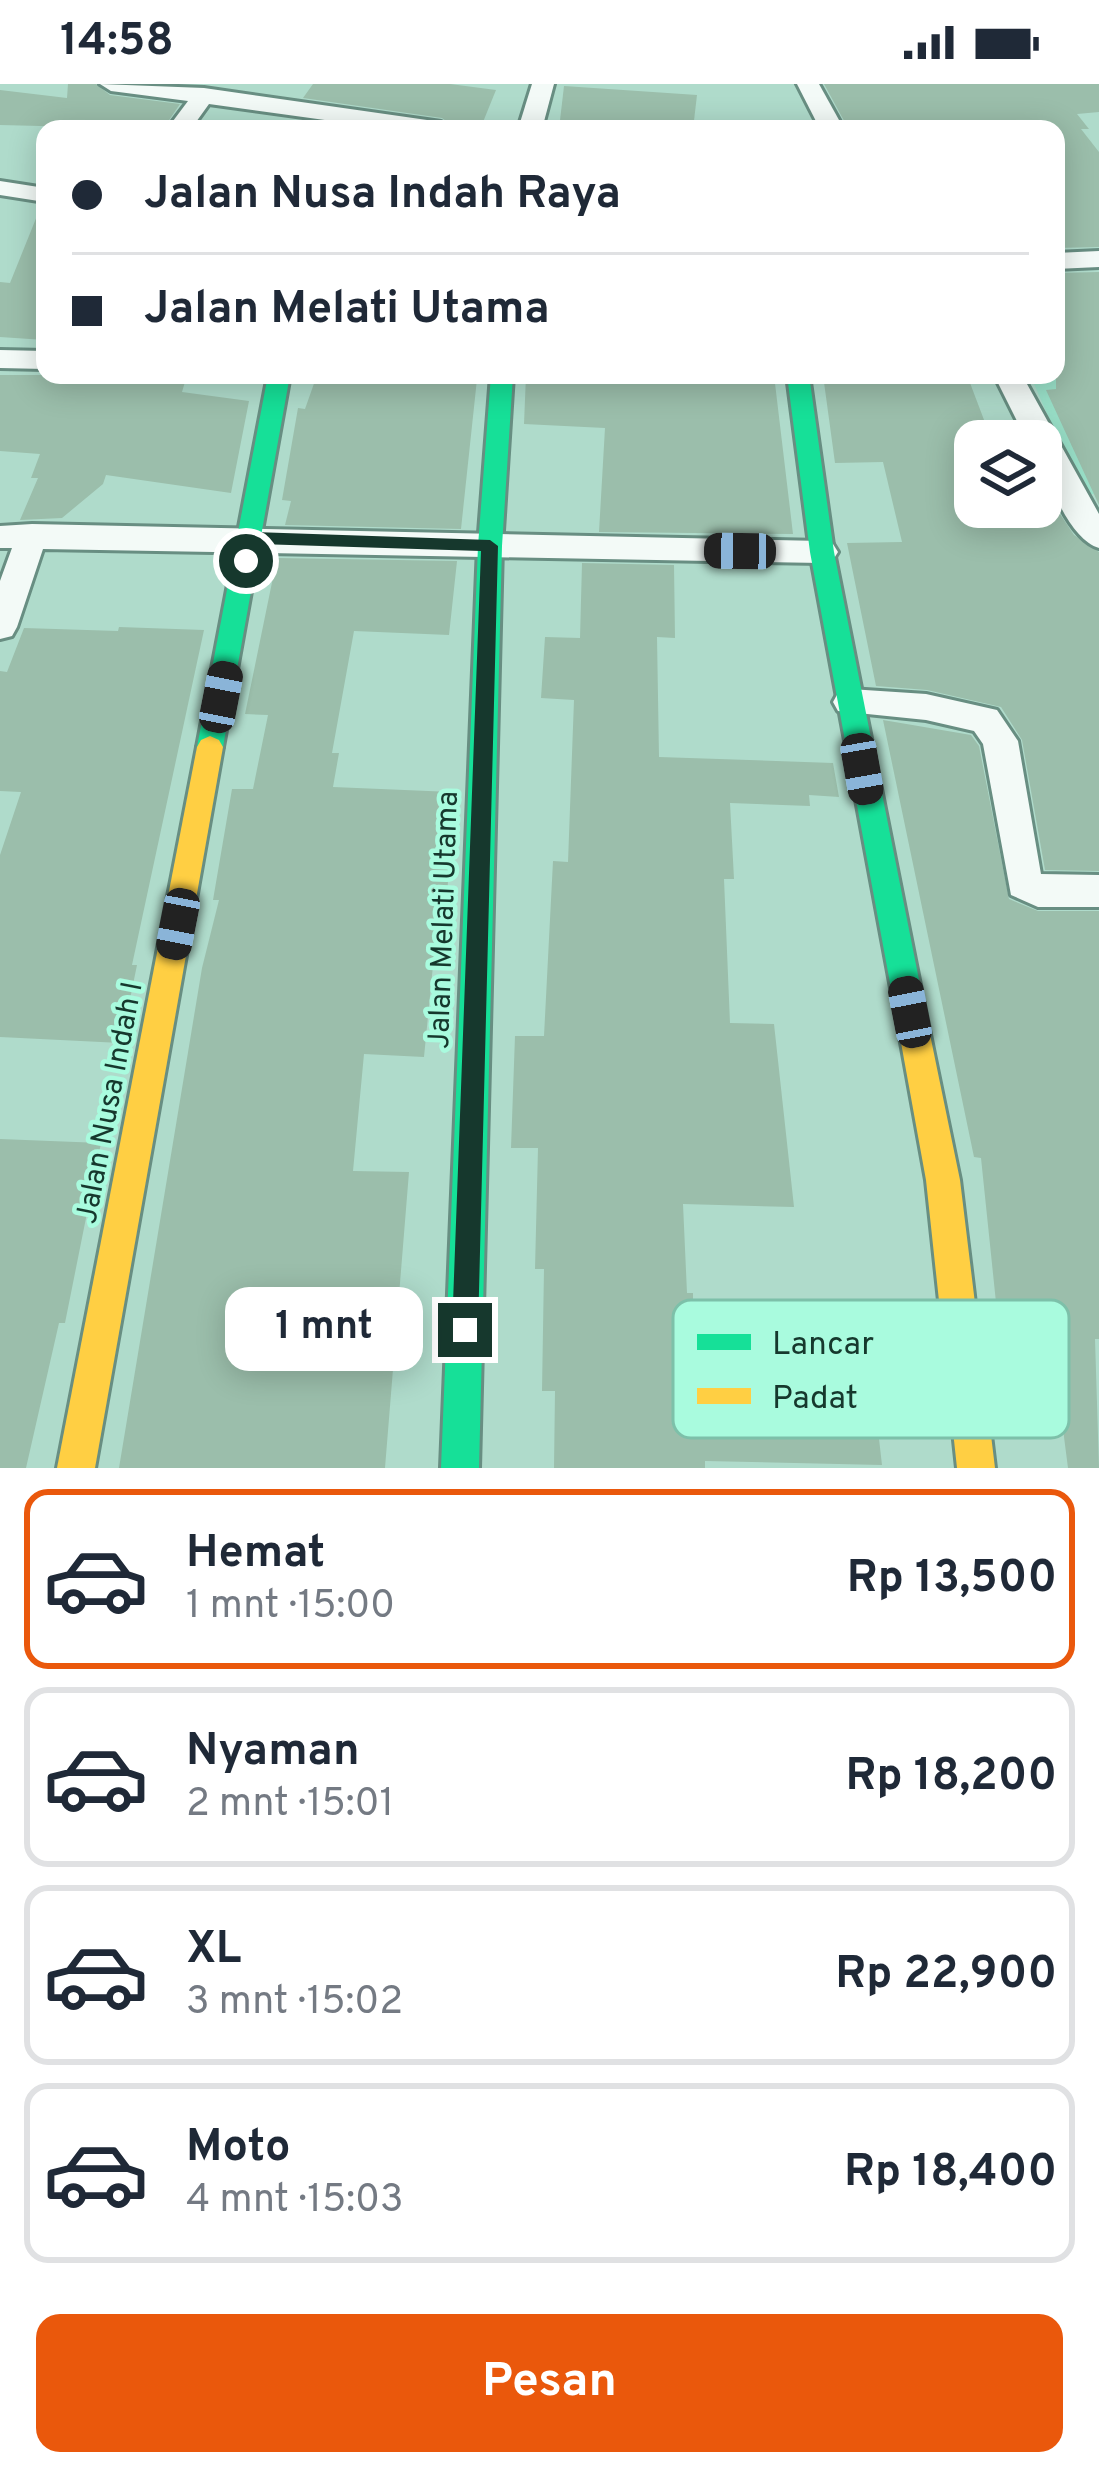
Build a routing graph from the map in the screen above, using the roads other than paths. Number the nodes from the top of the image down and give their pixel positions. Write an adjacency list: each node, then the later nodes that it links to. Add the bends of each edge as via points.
1 (111, 84): 4 (street)
2 (543, 84): 7 (street)
3 (808, 84): 8 (street)
4 (204, 95): 5 (street); 6 (street)
5 (186, 120)
6 (345, 120)
7 (533, 120)
8 (827, 120)
9 (0, 188): 10 (street)
10 (36, 194)
11 (1099, 259): 12 (street)
12 (1065, 261)
13 (0, 359): 14 (street)
14 (36, 361)
15 (278, 384): 20 (street, Jalan Nusa Indah I)
16 (501, 384): 22 (street, Jalan Melati Utama)
17 (799, 384): 23 (street)
18 (1013, 384): 21 (street)
19 (16, 536): 20 (street); 24 (street)
20 (251, 538): 22 (street); 29 (street, Jalan Nusa Indah I)
21 (1099, 538)
22 (490, 546): 23 (street); 30 (street, Jalan Melati Utama)
23 (822, 552): 25 (street)
24 (0, 627)
25 (850, 703): 26 (street, via 986,720 1000,741 1024,883 1038,891); 27 (street, via 944,1180)
26 (1099, 891)
27 (957, 1300)
28 (973, 1438): 31 (street)
29 (76, 1468)
30 (460, 1468)
31 (976, 1468)

